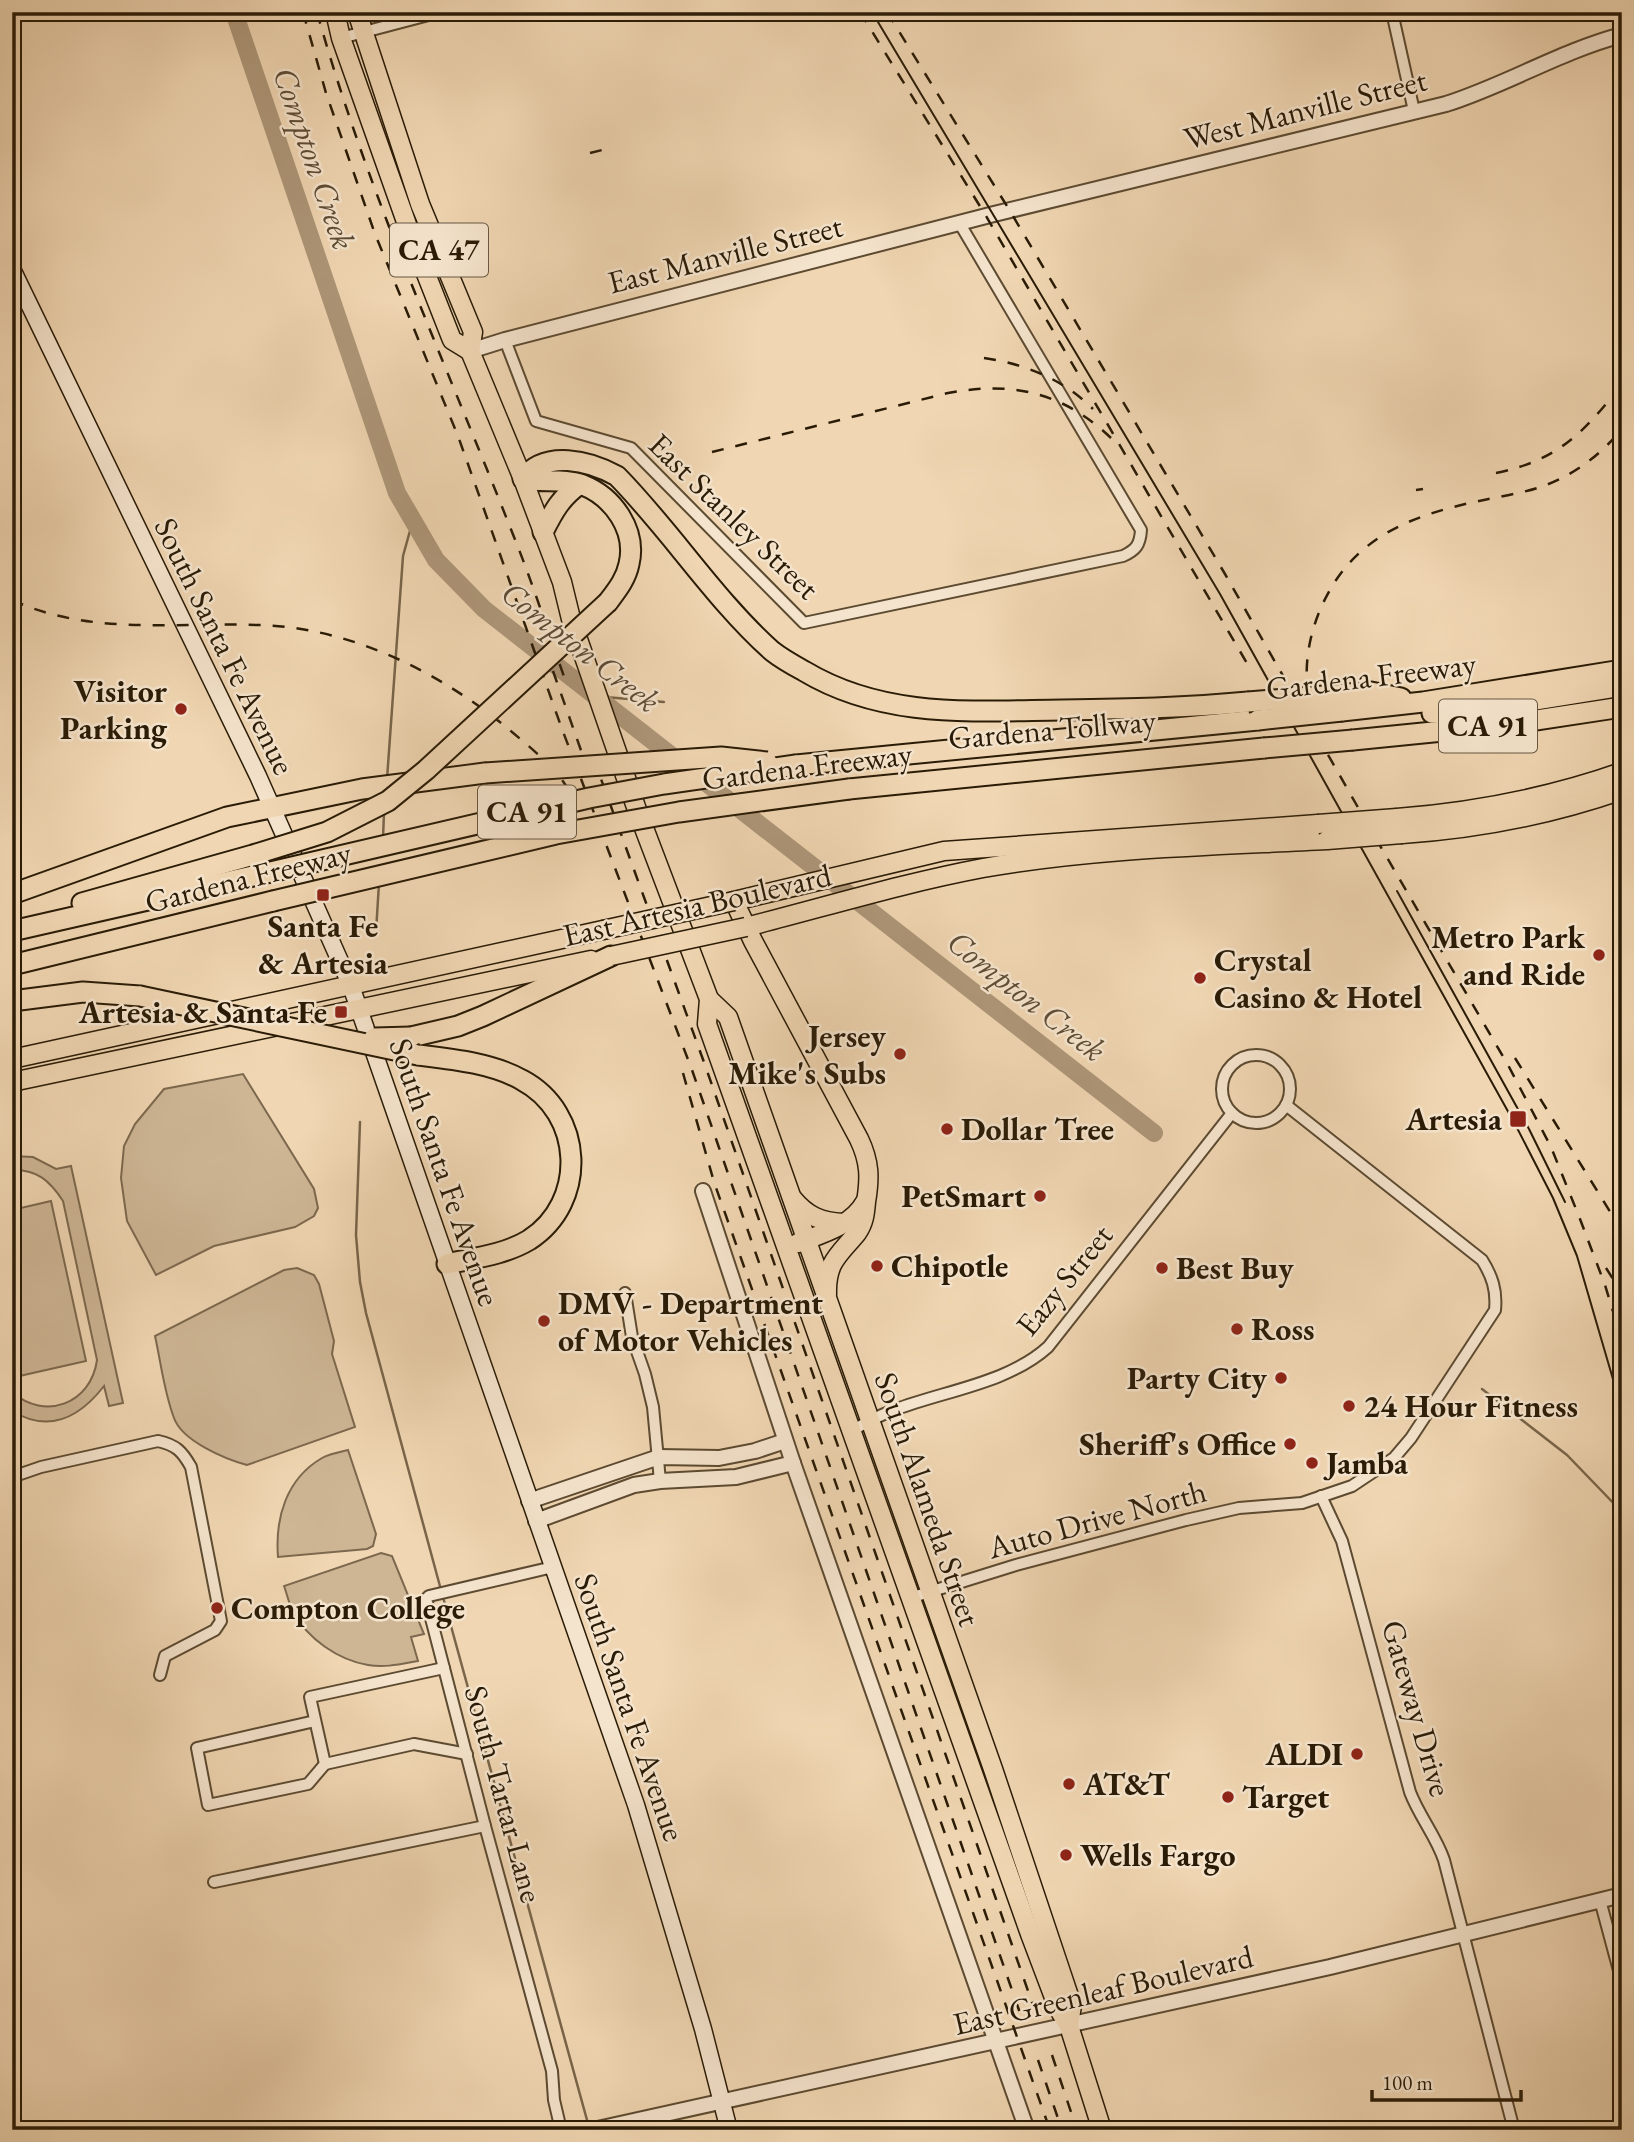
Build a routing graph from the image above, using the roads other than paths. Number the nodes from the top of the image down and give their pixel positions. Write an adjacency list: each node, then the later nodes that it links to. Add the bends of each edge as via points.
1 (335, 12): 7 (main road, South Alameda Street / CA 47)
2 (357, 12): 5 (main road, South Alameda Street / CA 47)
3 (440, 12): 5 (street)
4 (1392, 12): 8 (street)
5 (362, 32): 7 (street); 13 (main road, South Alameda Street / CA 47, via 420,204 473,332)
6 (1622, 35): 8 (street, West Manville Street, via 1495,88)
7 (341, 38): 13 (main road, South Alameda Street / CA 47, via 452,340)
8 (1414, 111): 9 (street, West Manville Street)
9 (994, 214): 10 (street, East Manville Street)
10 (960, 224): 12 (street, East Manville Street); 12 (street, East Stanley Street, via 1141,530 1140,542 1123,556 804,623 631,448 536,421)
11 (12, 269): 26 (main road, South Santa Fe Avenue)
12 (506, 340): 13 (street, East Manville Street)
13 (470, 351): 14 (main road, South Alameda Street / CA 47)
14 (523, 479): 15 (highway); 16 (main road, South Alameda Street); 21 (highway, via 528,472 561,460 591,464 617,476 735,616 768,647 812,676 854,695 947,712 1190,708)
15 (580, 484): 16 (highway, via 557,505); 32 (highway, bridge, via 611,503 628,531 630,562 619,587 403,791 343,826 310,839)
16 (543, 533): 39 (main road, South Alameda Street, bridge, via 636,807)
17 (1622, 670): 20 (highway, Gardena Freeway / CA 91, via 1423,702 1371,692)
18 (1622, 686): 20 (highway, via 1499,706)
19 (1622, 707): 20 (highway, Gardena Freeway / CA 91, via 1503,725)
20 (1344, 717): 21 (highway, Gardena Freeway / CA 91, bridge); 21 (highway, bridge)
21 (1258, 725): 22 (highway, Gardena Tollway, via 962,759); 29 (highway, Gardena Freeway / CA 91, bridge, via 1191,755 843,784)
22 (941, 751): 23 (highway, Gardena Freeway / CA 91)
23 (796, 765): 26 (highway, bridge, via 721,757 485,773); 29 (highway, Gardena Freeway / CA 91, bridge, via 589,798)
24 (1622, 772): 27 (main road, via 1525,801)
25 (1622, 790): 27 (main road, via 1492,825)
26 (272, 806): 30 (highway, via 184,830); 38 (main road, South Santa Fe Avenue)
27 (1399, 826): 28 (main road, East Artesia Boulevard, bridge)
28 (1051, 850): 31 (main road, East Artesia Boulevard, via 944,851); 34 (main road, East Artesia Boulevard, via 936,877)
29 (268, 889): 33 (highway, Gardena Freeway / CA 91); 35 (highway); 37 (highway, Gardena Freeway / CA 91)
30 (12, 894)
31 (734, 901): 34 (main road); 38 (main road, East Artesia Boulevard, bridge)
32 (12, 923)
33 (12, 931)
34 (749, 933): 36 (main road, East Artesia Boulevard, bridge); 49 (main road, via 865,1151 870,1177)
35 (12, 955)
36 (611, 956): 41 (main road, East Artesia Boulevard); 42 (highway)
37 (12, 965)
38 (351, 986): 41 (main road, South Santa Fe Avenue); 43 (main road, East Artesia Boulevard)
39 (709, 999): 48 (main road, South Alameda Street, via 729,1017); 52 (main road, South Alameda Street, via 707,1024)
40 (12, 1001): 42 (highway, bridge, via 83,992 140,996 332,1035)
41 (360, 1009): 44 (main road, East Artesia Boulevard); 53 (main road, South Santa Fe Avenue)
42 (414, 1046): 53 (highway, via 528,1083 557,1112 572,1156 572,1173 558,1212 540,1231 512,1248)
43 (12, 1059)
44 (12, 1082)
45 (1286, 1105): 46 (street, via 1261,1122); 46 (street, via 1290,1084 1285,1070 1275,1060 1253,1055 1240,1059 1225,1076 1223,1096); 63 (street, Auto Drive North, via 1482,1260 1497,1295 1495,1310 1403,1448 1352,1486)
46 (1232, 1113): 56 (street, Eazy Street, via 1038,1357 978,1383)
47 (703, 1191): 58 (street)
48 (791, 1197): 50 (main road, via 814,1218); 51 (main road, South Alameda Street)
49 (867, 1199): 50 (main road); 55 (main road, via 858,1232 832,1264)
50 (843, 1223): 51 (main road)
51 (806, 1240): 52 (main road); 55 (main road, South Alameda Street)
52 (786, 1248): 57 (main road, South Alameda Street)
53 (447, 1264): 64 (main road, South Santa Fe Avenue)
54 (625, 1293): 59 (street, via 632,1337 653,1407)
55 (827, 1301): 56 (main road, South Alameda Street)
56 (868, 1420): 57 (street, Eazy Street); 67 (main road, South Alameda Street)
57 (851, 1432): 68 (main road, South Alameda Street)
58 (785, 1441): 59 (street, via 719,1458); 60 (street)
59 (659, 1457): 62 (street); 64 (street)
60 (793, 1464): 62 (street, via 736,1478); 81 (street)
61 (12, 1477): 70 (street, via 158,1441 183,1453 191,1467 221,1621 215,1630 165,1656)
62 (660, 1481): 65 (street, via 634,1485)
63 (1321, 1496): 67 (street, Auto Drive North, via 1302,1503 1239,1508 1186,1520); 78 (street, Gateway Drive, via 1342,1541 1410,1792 1439,1847)
64 (528, 1500): 65 (main road, South Santa Fe Avenue)
65 (536, 1521): 66 (main road, South Santa Fe Avenue)
66 (552, 1567): 69 (street, South Tartar Lane, via 429,1596 426,1599); 82 (main road, South Santa Fe Avenue, via 636,1805)
67 (929, 1593): 68 (street, Auto Drive North); 80 (main road, South Alameda Street, via 1045,1919 1072,2005)
68 (910, 1598): 80 (main road, South Alameda Street, via 1030,1934)
69 (444, 1668): 71 (street, via 310,1697); 72 (street, South Tartar Lane)
70 (160, 1675)
71 (315, 1721): 73 (street); 73 (street, via 197,1748 208,1805 308,1784)
72 (467, 1754): 73 (street, via 414,1744); 74 (street, South Tartar Lane)
73 (325, 1764)
74 (485, 1826): 75 (street); 83 (street, South Tartar Lane, via 552,2071)
75 (214, 1882)
76 (1622, 1895): 77 (street, East Greenleaf Boulevard)
77 (1600, 1900): 78 (street, East Greenleaf Boulevard); 79 (street)
78 (1462, 1935): 80 (street, East Greenleaf Boulevard); 88 (street, Gateway Drive)
79 (1622, 1982)
80 (1069, 2026): 81 (street, East Greenleaf Boulevard); 87 (main road, South Alameda Street)
81 (996, 2042): 82 (street, East Greenleaf Boulevard); 86 (street)
82 (721, 2102): 84 (street, East Greenleaf Boulevard); 85 (main road, South Santa Fe Avenue)
83 (561, 2130)
84 (593, 2130)
85 (729, 2130)
86 (1027, 2130)
87 (1102, 2130)
88 (1514, 2130)

